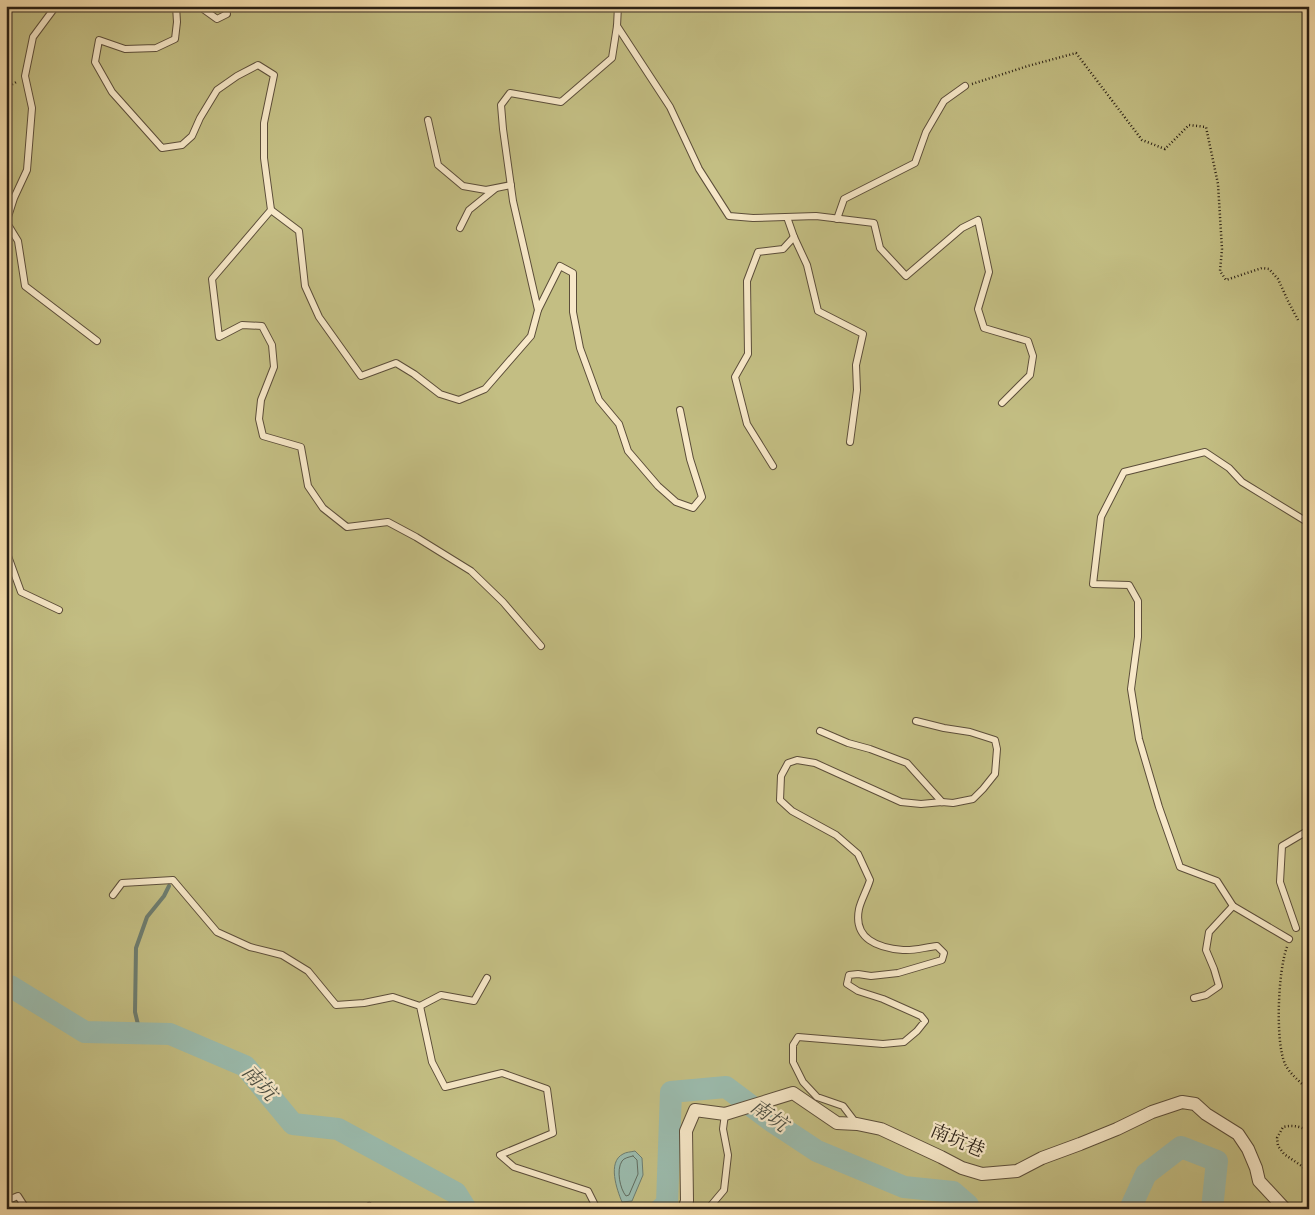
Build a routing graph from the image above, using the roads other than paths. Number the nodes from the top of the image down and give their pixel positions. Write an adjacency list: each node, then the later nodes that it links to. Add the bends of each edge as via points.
1 (56, 6): 14 (lane, via 33,37 25,76 32,108 27,170)
2 (176, 6): 11 (lane, via 175,39 156,48 125,49 99,40 95,62 112,92 162,148 182,145 192,136 217,90 236,76 258,65 274,75 264,123 264,158)
3 (198, 6): 4 (lane, via 217,19 227,14)
4 (225, 6)
5 (618, 6): 6 (lane)
6 (617, 26): 9 (lane, via 612,58 561,102 510,93 502,105); 12 (lane, via 670,107 699,169 729,216)
7 (966, 86): 13 (lane, via 944,101 926,132 915,163 844,199)
8 (428, 120): 10 (lane, via 438,165 463,186 486,190)
9 (510, 185): 10 (lane); 17 (lane)
10 (496, 188): 15 (lane, via 469,210)
11 (271, 210): 17 (lane, via 299,231 305,286 319,317 362,376 396,363 440,394 459,400 486,389 531,336); 27 (lane, via 212,279 219,337 242,325 262,326 272,345 274,367 261,400 259,419 263,436 301,447 308,486 323,508 347,527 388,522 416,537 471,571)
12 (787, 217): 13 (lane); 16 (lane)
13 (837, 219): 19 (lane, via 874,223 880,248 906,276 962,228 978,220 990,272 978,309 984,328 1028,342 1033,356 1030,374)
14 (6, 223): 18 (lane, via 18,241 25,286)
15 (460, 228)
16 (794, 237): 21 (lane, via 807,265 818,311 863,334 856,365 857,390); 22 (lane, via 783,248 758,252 747,281 748,354 735,378 747,424)
17 (538, 310): 20 (lane, via 560,266 573,273 573,312 580,348 599,400 619,424 628,451 658,486 676,502 693,508 702,497)
18 (97, 341)
19 (1002, 402)
20 (680, 410)
21 (850, 442)
22 (773, 466)
23 (1304, 520): 33 (lane, via 1242,482 1205,452 1124,472 1101,517 1093,584 1129,586 1138,601 1132,689 1139,740 1159,807 1180,867 1217,881)
24 (6, 546): 25 (lane)
25 (7, 557): 26 (lane, via 21,592)
26 (59, 610)
27 (541, 646)
28 (916, 721): 30 (lane, via 995,740 995,774 983,789 973,799)
29 (820, 731): 30 (lane, via 907,763)
30 (942, 802): 40 (lane, via 901,802 815,763 797,760 788,763 781,776 780,800 792,811 836,835 858,854 870,880 859,909 858,926 865,937 877,945 904,950 938,946 944,953 942,960 898,974 849,975 847,984 858,991 921,1016 925,1021 904,1042 883,1044 798,1037 793,1045 794,1062 803,1082 817,1097 843,1106)
31 (1309, 830): 34 (lane, via 1282,846 1280,882)
32 (114, 894): 38 (lane, via 122,884 173,880 217,932 250,947 282,955 308,971 336,1006 393,997)
33 (1232, 906): 35 (lane); 37 (lane, via 1209,932 1206,950 1219,986)
34 (1296, 928)
35 (1289, 939)
36 (487, 978): 38 (lane, via 474,1001 441,995)
37 (1194, 998)
38 (420, 1006): 43 (lane, via 432,1062 445,1087 502,1073 547,1089 553,1133 500,1155 514,1167 588,1190)
39 (725, 1113): 40 (street, 南坑巷, via 794,1093 837,1123); 44 (street, 南坑巷, via 695,1110 686,1131 687,1201); 45 (lane, via 723,1129 728,1155 724,1190)
40 (857, 1124): 46 (street, 南坑巷, via 881,1130 982,1174 1017,1171 1160,1109 1182,1102 1195,1104 1238,1134 1248,1149 1258,1181)
41 (6, 1201): 42 (lane, via 18,1196)
42 (25, 1209)
43 (597, 1209)
44 (684, 1209)
45 (708, 1209)
46 (1285, 1209)

